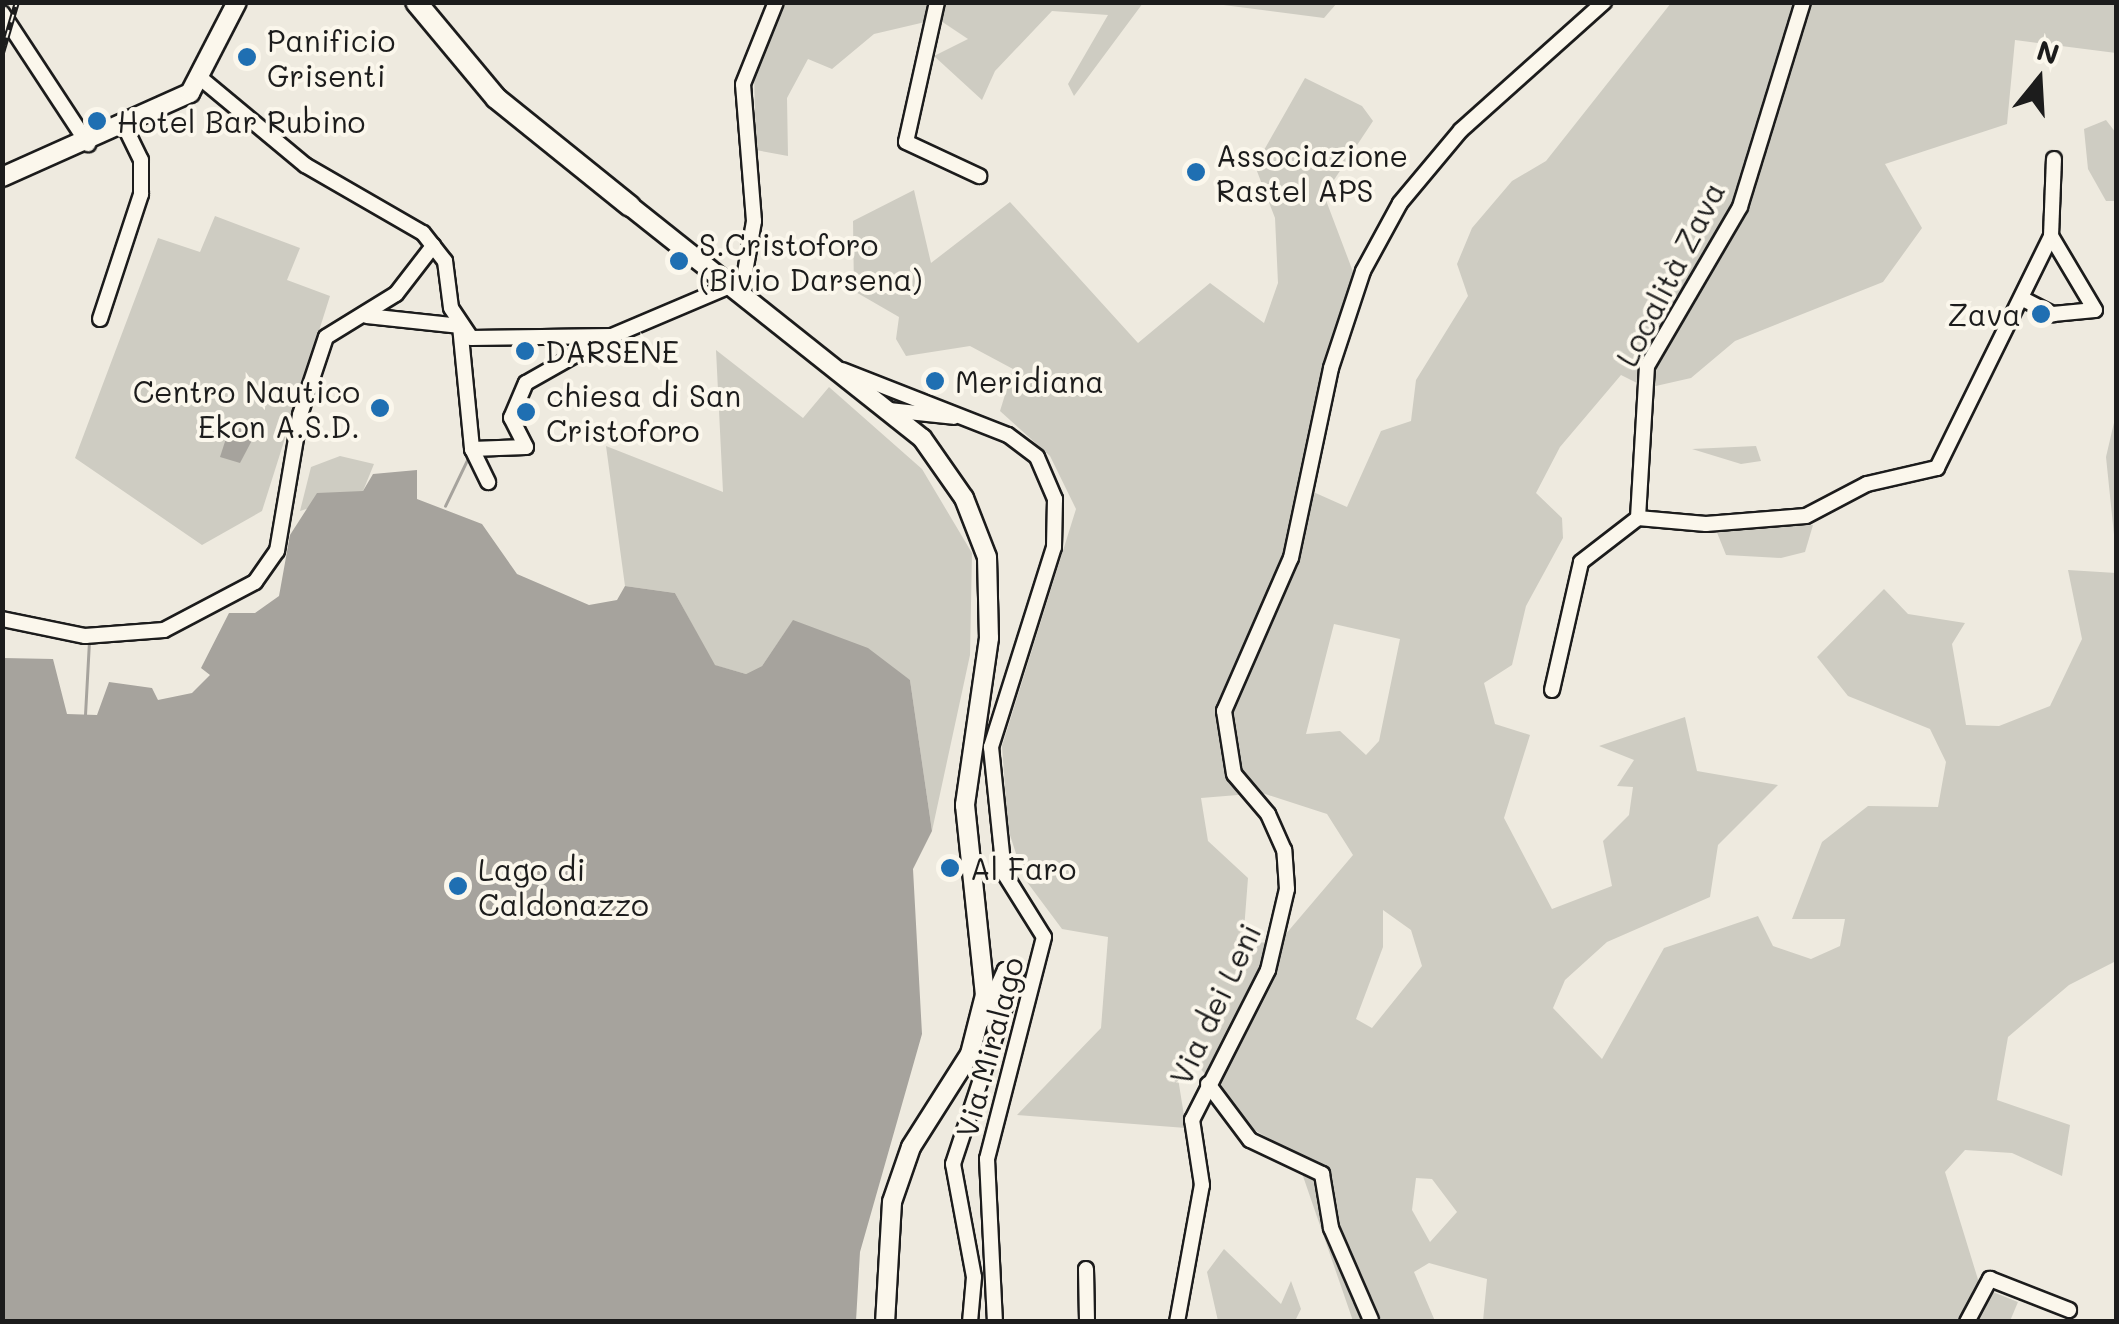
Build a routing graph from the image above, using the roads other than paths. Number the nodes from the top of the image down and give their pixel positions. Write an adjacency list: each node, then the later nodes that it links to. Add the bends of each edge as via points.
1 (238, 2): 9 (main road)
2 (416, 2): 15 (highway, via 496,98)
3 (776, 2): 18 (street, via 743,84 754,221)
4 (937, 2): 13 (street, via 906,142)
5 (1604, 2): 7 (street, Via dei Leni)
6 (1803, 2): 32 (street, Località Zava, via 1740,207 1647,366)
7 (1589, 10): 36 (street, Via dei Leni, via 1461,130 1400,204 1363,271 1331,368 1291,558 1230,692 1222,740 1284,850 1282,928)
8 (5, 17): 11 (street)
9 (203, 80): 10 (main road); 17 (street, via 305,165 373,197)
10 (125, 127): 11 (main road); 21 (street, via 141,160 141,194)
11 (88, 144): 14 (main road)
12 (2054, 159): 16 (street)
13 (979, 176)
14 (2, 177)
15 (630, 206): 18 (main road)
16 (2051, 236): 19 (street); 19 (street, via 2095,310 2053,314)
17 (433, 246): 20 (street); 22 (street)
18 (735, 291): 23 (street); 24 (main road)
19 (2023, 299): 32 (street, via 2005,316 1937,468 1867,484 1806,516 1706,524)
20 (367, 316): 22 (street); 33 (street, via 326,337 300,415 277,551 255,582 164,630 86,636)
21 (100, 320)
22 (460, 326): 23 (street, via 488,341); 29 (street)
23 (607, 337): 29 (street, via 526,383 510,418 526,447)
24 (834, 367): 25 (street); 26 (main road)
25 (905, 392): 26 (street); 28 (street)
26 (888, 409): 27 (street); 30 (main road)
27 (942, 415): 28 (street); 30 (street, via 932,429)
28 (984, 422): 42 (street, Via Miralago, via 1036,457 1054,499 1054,547 991,747 1004,873 1044,937 986,1159)
29 (473, 439): 31 (street)
30 (935, 453): 35 (main road, via 977,528 991,598 965,804 984,972)
31 (488, 482)
32 (1638, 518): 34 (street, via 1581,562)
33 (2, 619)
34 (1552, 690)
35 (980, 1024): 40 (main road, via 892,1202); 41 (street, via 1004,970 1017,970 953,1164 974,1277)
36 (1208, 1084): 39 (street, via 1250,1140 1322,1174 1331,1228); 44 (street, Via dei Leni, via 1192,1120 1202,1185)
37 (1086, 1268): 43 (street)
38 (2069, 1310): 45 (street, via 1988,1279)
39 (1371, 1320)
40 (884, 1322)
41 (970, 1322)
42 (995, 1322)
43 (1087, 1322)
44 (1177, 1322)
45 (1966, 1322)

